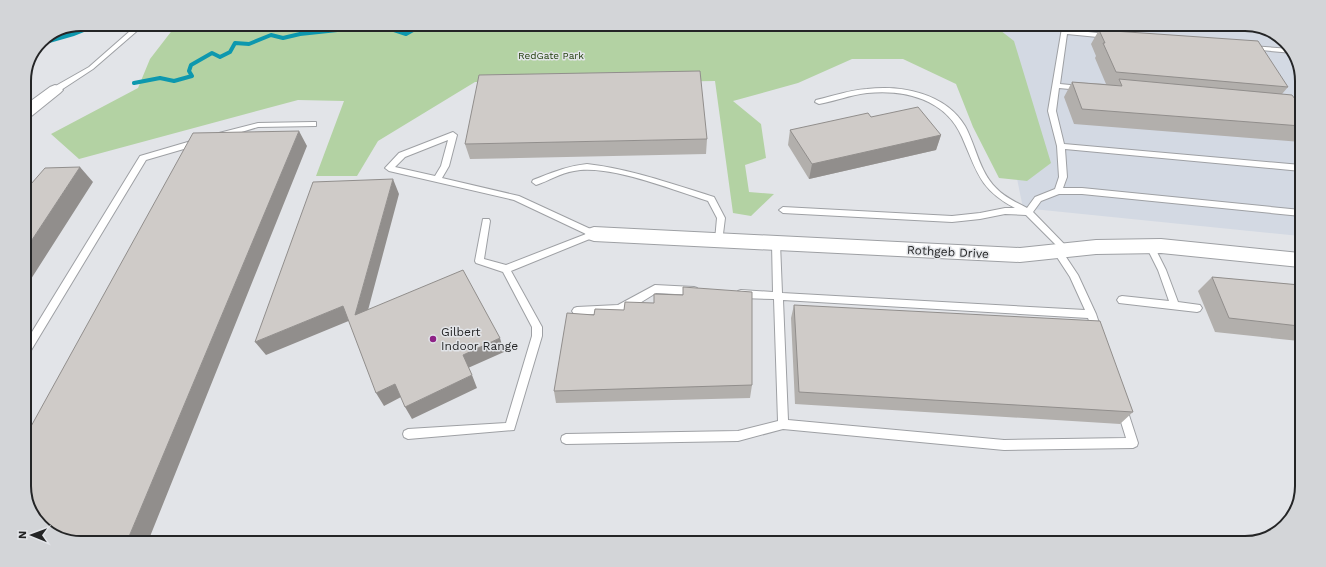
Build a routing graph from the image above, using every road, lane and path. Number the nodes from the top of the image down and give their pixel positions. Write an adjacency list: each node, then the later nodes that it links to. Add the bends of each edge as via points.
1 (134, 31): 9 (lane, via 92,68)
2 (1064, 31): 7 (lane)
3 (1072, 31): 4 (lane)
4 (1119, 37)
5 (1245, 47): 6 (lane)
6 (1284, 50)
7 (1056, 86): 8 (lane); 13 (lane, via 1052,111)
8 (1087, 89)
9 (55, 90): 11 (street)
10 (819, 102): 19 (lane, via 866,91 894,90 935,101 961,125 988,185 1000,196)
11 (31, 109)
12 (313, 124): 37 (lane, via 258,125 143,158)
13 (1061, 146): 14 (lane); 17 (lane, via 1063,177)
14 (1295, 167)
15 (437, 180): 15 (lane, via 416,175 388,168 402,155 453,135 445,166); 22 (lane, via 516,198)
16 (536, 182): 23 (lane, via 575,167 594,167 659,182 711,199 721,218)
17 (1058, 191): 19 (lane, via 1038,199); 20 (lane, via 1082,191)
18 (783, 210): 19 (lane, via 952,218 1006,211)
19 (1028, 212): 26 (lane)
20 (1295, 212)
21 (486, 221): 28 (lane, via 479,261)
22 (594, 234): 23 (street, Rothgeb Drive); 28 (lane)
23 (719, 240): 24 (street, Rothgeb Drive)
24 (776, 243): 26 (street, Rothgeb Drive, via 1020,255); 31 (lane)
25 (1150, 246): 26 (street, Rothgeb Drive, via 1096,247); 27 (street, Rothgeb Drive); 33 (lane)
26 (1062, 251): 36 (lane)
27 (1295, 260)
28 (506, 269): 41 (lane, via 537,326 537,336 510,427)
29 (702, 291): 35 (lane, via 655,289 619,309)
30 (732, 293): 31 (lane)
31 (778, 296): 36 (lane); 40 (lane)
32 (1122, 300): 33 (lane)
33 (1175, 305): 34 (lane)
34 (1197, 308)
35 (577, 311)
36 (1091, 314): 38 (lane)
37 (31, 342)
38 (1101, 344)
39 (1118, 397): 40 (lane, via 1133,442 1004,445)
40 (783, 424): 42 (lane, via 738,436)
41 (408, 434)
42 (566, 439)

